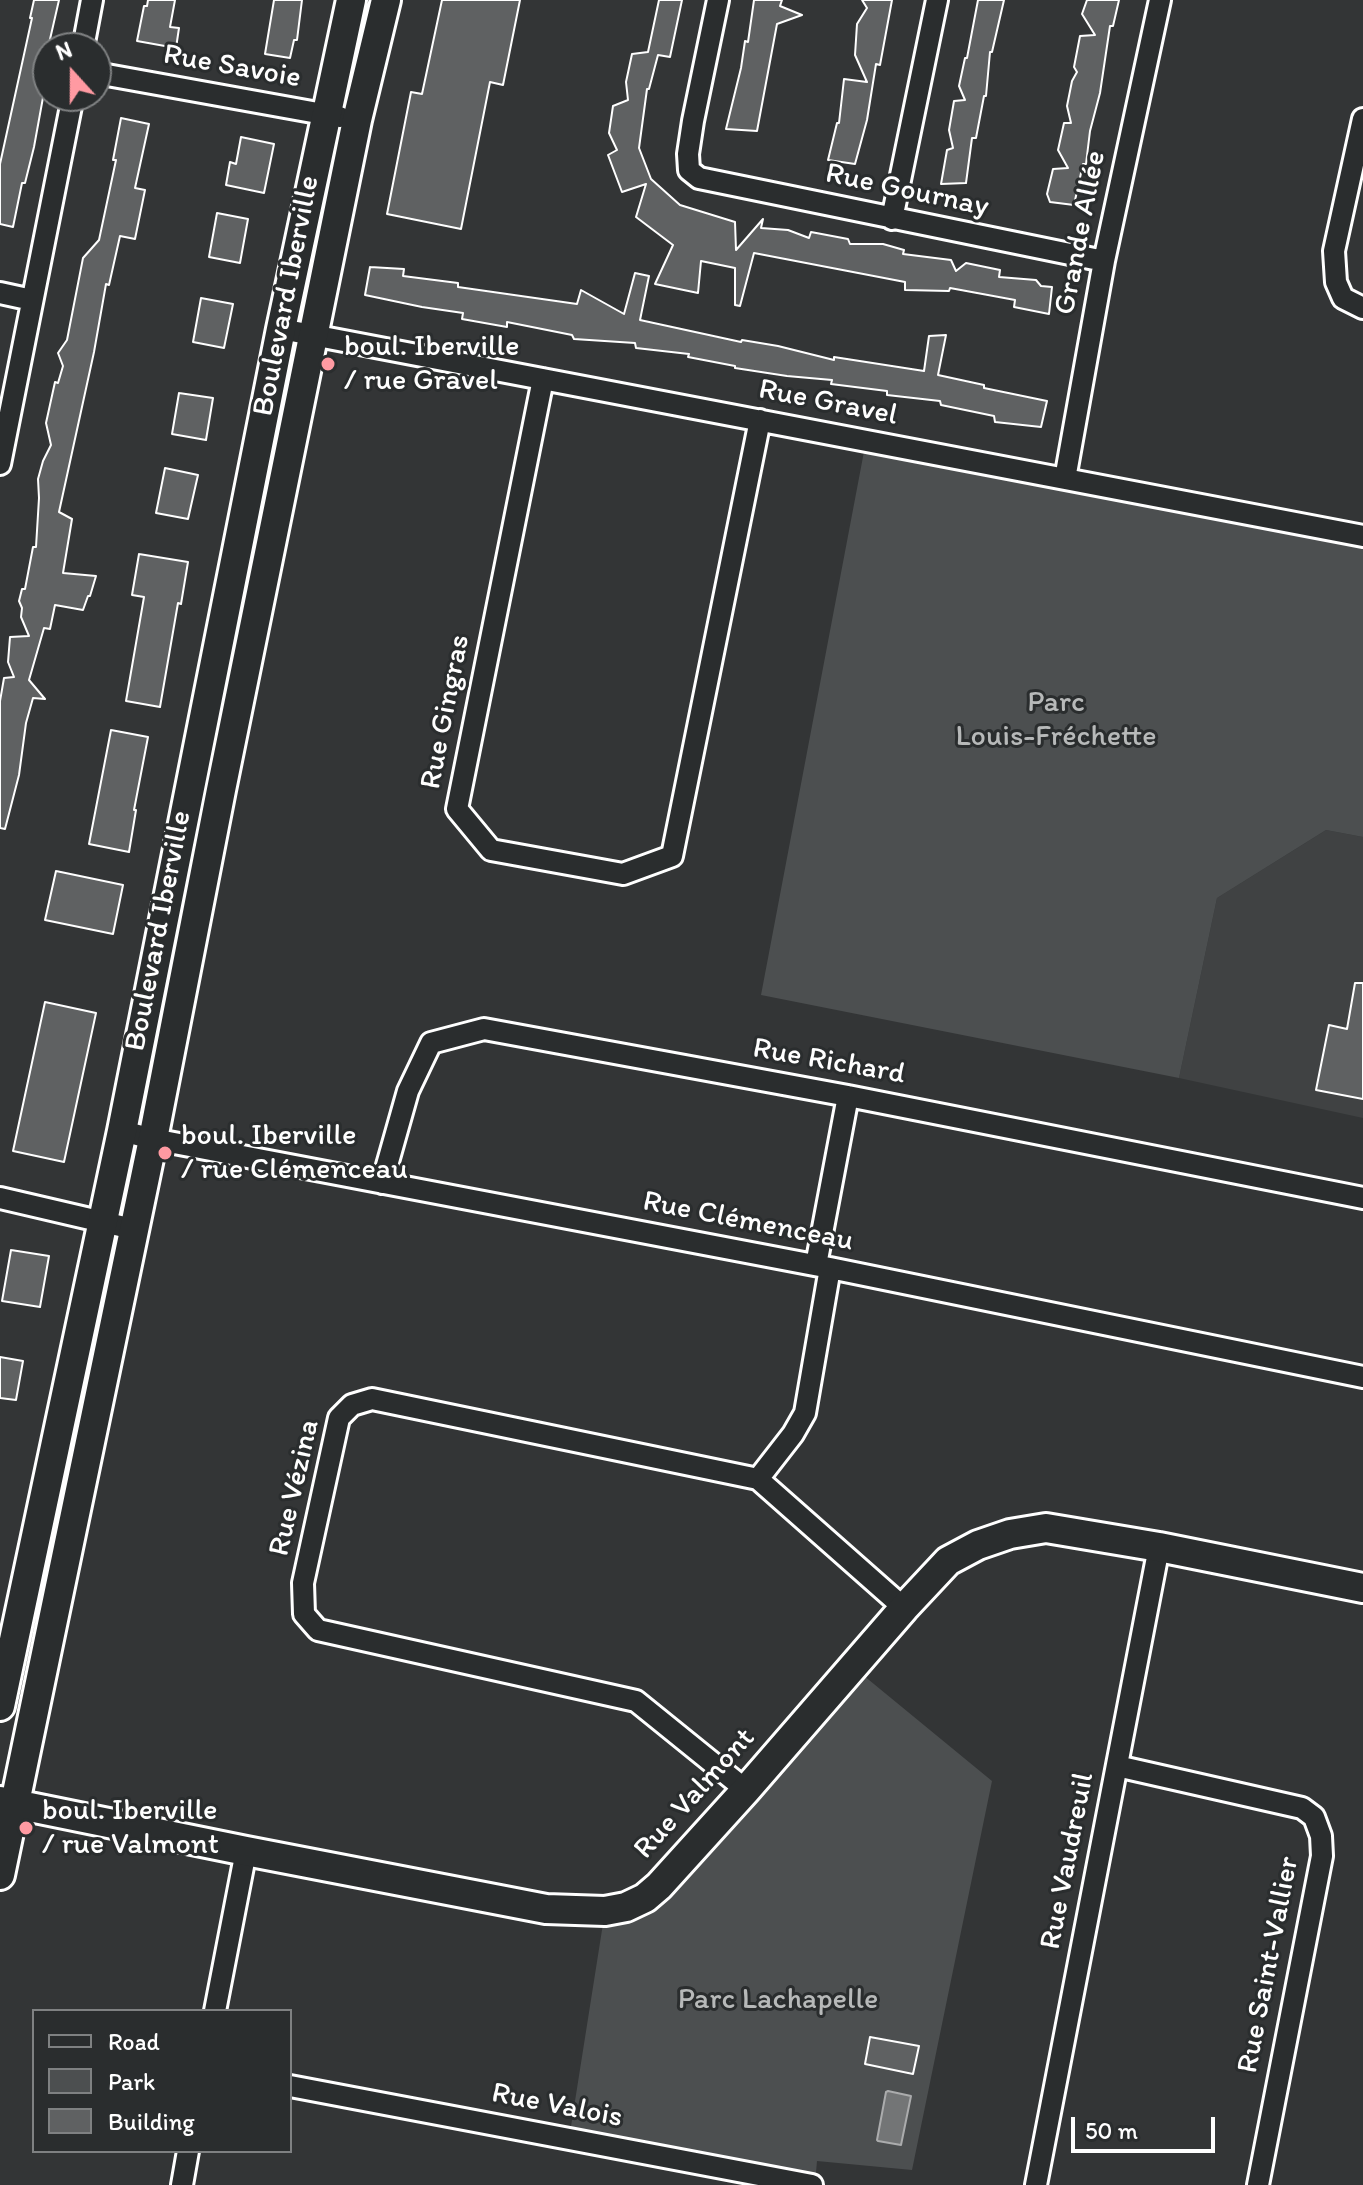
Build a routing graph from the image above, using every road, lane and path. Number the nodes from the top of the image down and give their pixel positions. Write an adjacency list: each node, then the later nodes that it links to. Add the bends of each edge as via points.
1 (92, 0): 7 (street)
2 (351, 0): 10 (street, Boulevard Iberville)
3 (386, 0): 12 (street, Boulevard Iberville)
4 (718, 0): 13 (street, Rue Gournay, via 693,121 689,170 699,178)
5 (937, 0): 13 (street)
6 (1160, 0): 14 (street, Grande Allée)
7 (86, 32)
8 (112, 76): 10 (street, Rue Savoie)
9 (70, 112): 16 (street)
10 (327, 115): 12 (street, Rue Savoie); 18 (street, Boulevard Iberville)
11 (1363, 119): 17 (street, via 1334,251 1343,298)
12 (357, 120): 19 (street, Boulevard Iberville)
13 (892, 219): 14 (street, Rue Gournay)
14 (1104, 261): 23 (street, Grande Allée)
15 (0, 293): 16 (street)
16 (32, 300): 22 (street)
17 (1360, 308)
18 (281, 329): 19 (street, Rue Gravel); 26 (street, Boulevard Iberville)
19 (314, 335): 20 (street, Rue Gravel); 27 (street, Boulevard Iberville)
20 (543, 379): 21 (street, Rue Gravel); 21 (street, Rue Gingras, via 457,809 491,850 506,853 623,874 672,856)
21 (760, 420): 23 (street, Rue Gravel)
22 (0, 464)
23 (1065, 479): 24 (street, Rue Gravel)
24 (1363, 536)
25 (848, 1096): 28 (street, Rue Richard, via 484,1029 431,1043 408,1091); 30 (street, Rue Richard); 33 (street)
26 (122, 1131): 27 (street, Rue Clémenceau); 31 (street, Boulevard Iberville)
27 (153, 1139): 28 (street, Rue Clémenceau); 32 (street, Boulevard Iberville)
28 (382, 1183): 33 (street, Rue Clémenceau)
29 (0, 1198): 31 (street)
30 (1363, 1198)
31 (101, 1221): 32 (street); 39 (street, Boulevard Iberville)
32 (133, 1229): 42 (street, Boulevard Iberville)
33 (823, 1266): 34 (street, Rue Clémenceau); 35 (street, via 805,1413)
34 (1363, 1377)
35 (758, 1479): 38 (street, Rue Vézina); 41 (street, Rue Vézina, via 372,1399 352,1405 339,1418 303,1583 304,1614 318,1630 636,1701)
36 (1159, 1547): 37 (street, Rue Valmont); 38 (street, Rue Valmont, via 1046,1528 1010,1534 948,1561); 40 (street, Rue Vaudreuil)
37 (1363, 1588)
38 (904, 1608): 41 (street, Rue Valmont)
39 (0, 1706)
40 (1117, 1766): 50 (street, Rue Vaudreuil); 51 (street, Rue Saint-Vallier, via 1302,1808 1314,1817 1321,1836 1322,1856)
41 (746, 1790): 43 (street, Rue Valmont, via 659,1886 626,1907 605,1911 546,1909)
42 (7, 1803): 43 (street, Rue Valmont); 44 (street, Boulevard Iberville)
43 (246, 1851): 45 (street)
44 (0, 1875)
45 (215, 2009)
46 (292, 2086): 49 (street, Rue Valois)
47 (188, 2153): 48 (street)
48 (182, 2185)
49 (812, 2185)
50 (1036, 2185)
51 (1258, 2185)

